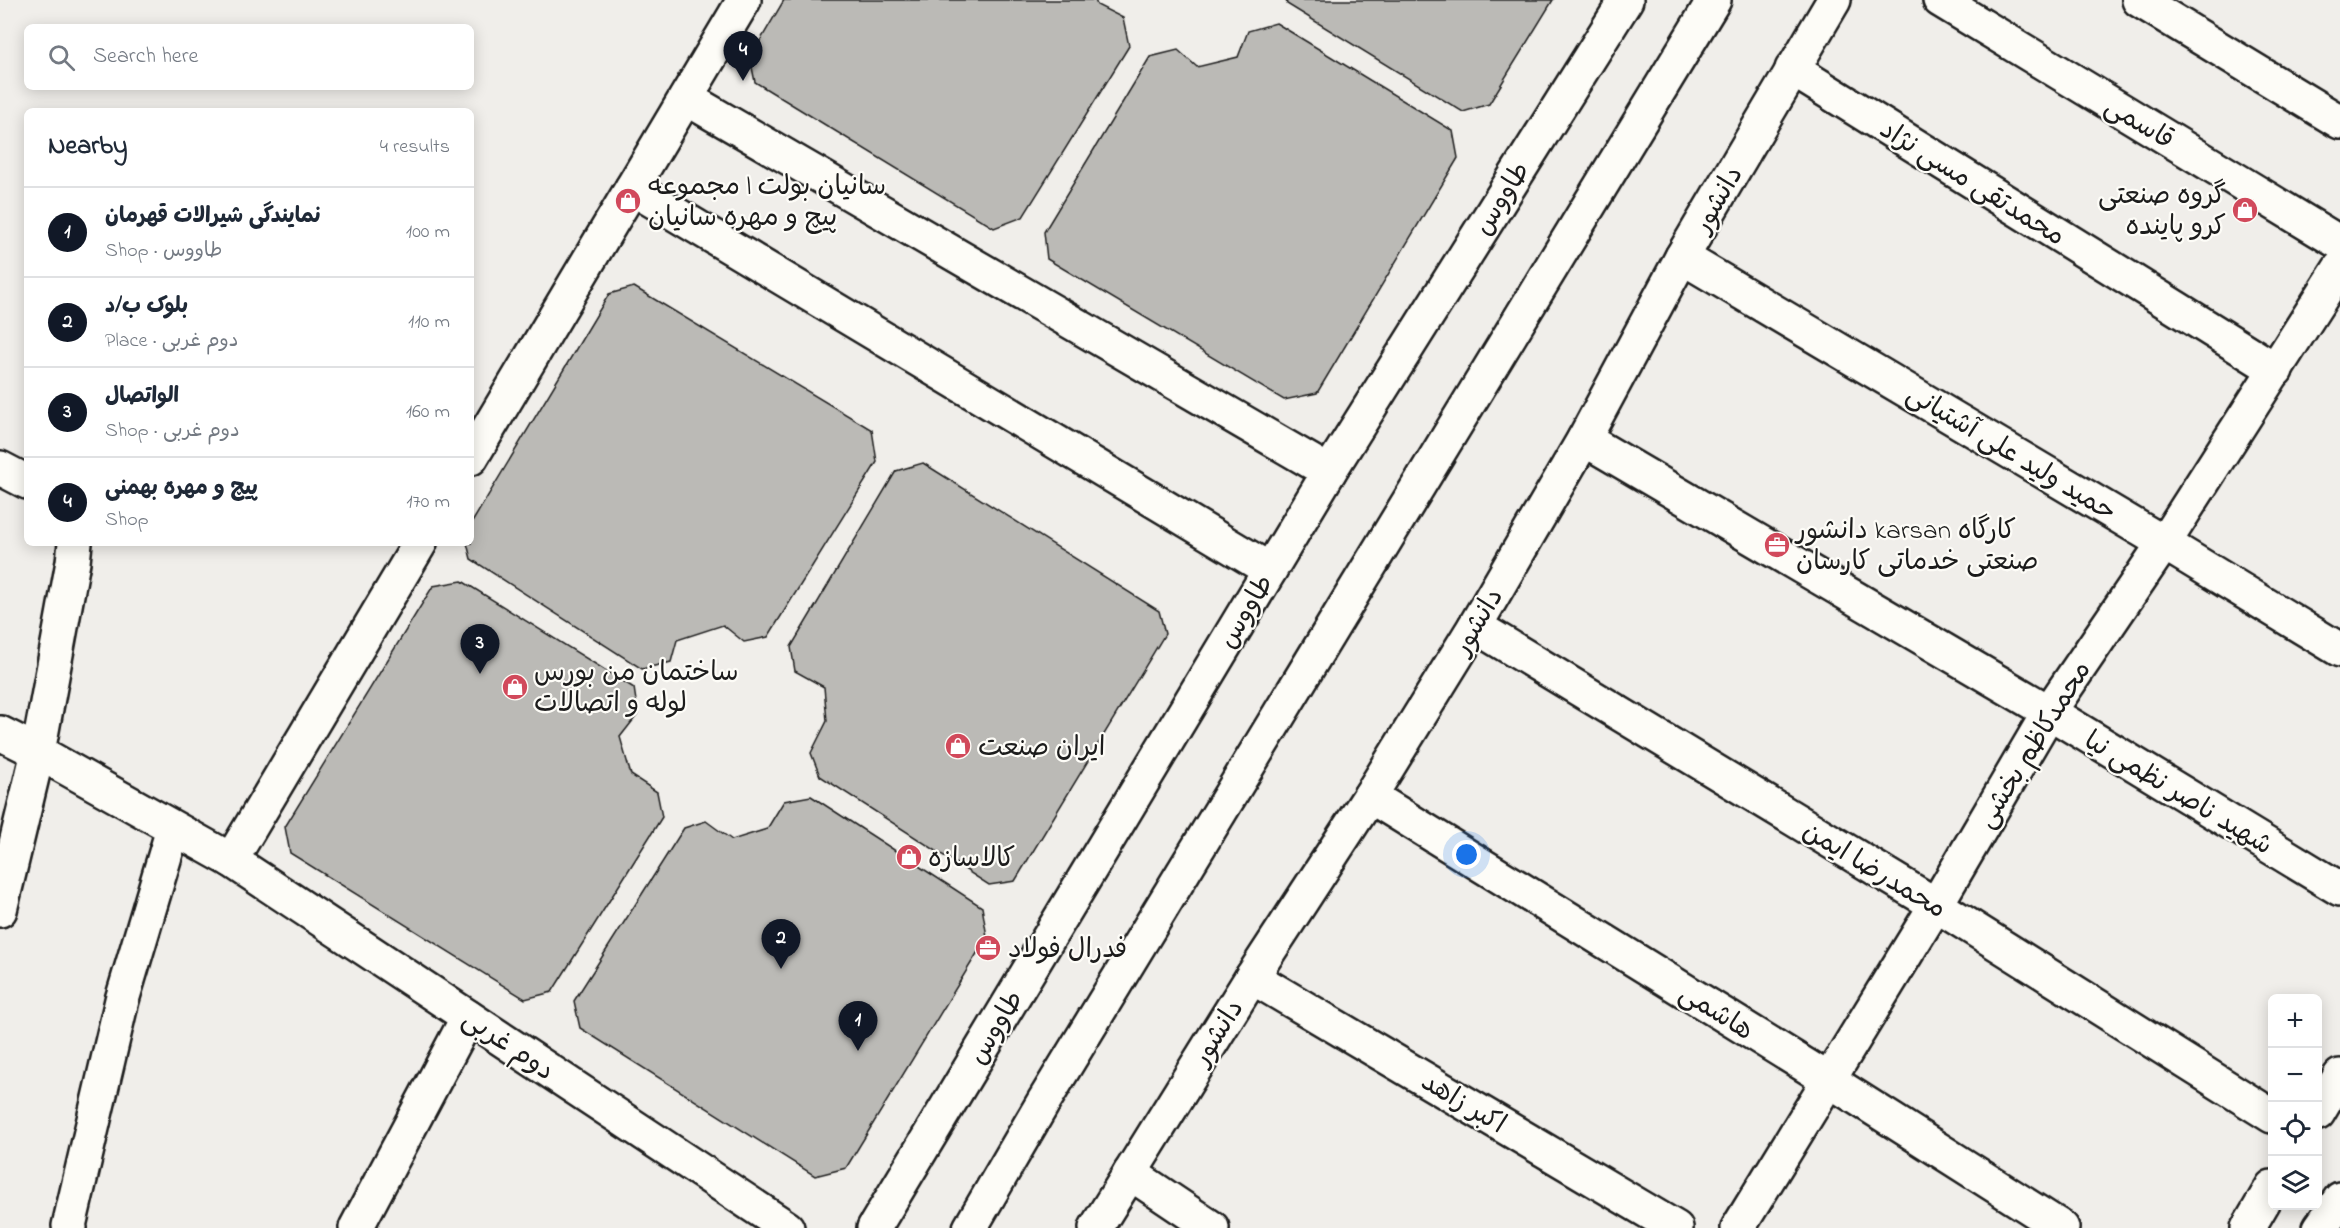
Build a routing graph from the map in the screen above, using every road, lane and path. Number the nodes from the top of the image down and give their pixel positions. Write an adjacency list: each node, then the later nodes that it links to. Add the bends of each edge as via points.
1 (744, 0): 8 (street)
2 (1626, 0): 18 (street, طاووس)
3 (1714, 0): 48 (street)
4 (1834, 0): 7 (street, دانشور)
5 (1940, 0): 11 (street, قاسمی)
6 (2139, 0): 9 (street)
7 (1792, 69): 12 (street, دانشور); 14 (street, محمدتقی مسی نژاد)
8 (686, 98): 10 (street); 18 (street)
9 (2340, 122)
10 (632, 188): 16 (street); 23 (street)
11 (2340, 243)
12 (1683, 257): 15 (street, دانشور); 20 (street, حمید ولید علی آشتیانی)
13 (2340, 268): 14 (street, محمدکاظم بخشی)
14 (2276, 370): 20 (street, محمدکاظم بخشی)
15 (1584, 439): 24 (street, دانشور); 26 (street, شهید ناصر نظمی نیا)
16 (474, 453)
17 (0, 468): 19 (street)
18 (1329, 472): 23 (street, طاووس)
19 (24, 480)
20 (2164, 543): 25 (street, حمید ولید علی آشتیانی); 26 (street, محمدکاظم بخشی)
21 (75, 546): 28 (street)
22 (418, 546): 31 (street)
23 (1270, 570): 47 (street, طاووس)
24 (1475, 626): 29 (street, دانشور); 33 (street, محمدرضا ایمن)
25 (2340, 650)
26 (2049, 712): 32 (street, شهید ناصر نظمی نیا); 33 (street, محمدکاظم بخشی)
27 (0, 733): 28 (street, دوم غربی)
28 (38, 752): 30 (street, دوم غربی); 34 (street)
29 (1370, 796): 35 (street, دانشور); 38 (street, هاشمی)
30 (173, 829): 31 (street, دوم غربی); 44 (street, via 122,1000)
31 (231, 860): 36 (street, دوم غربی)
32 (2340, 889)
33 (1936, 905): 38 (street, محمدکاظم بخشی); 40 (street, محمدرضا ایمن)
34 (0, 910)
35 (1252, 977): 41 (street, دانشور); 51 (street, اکبر زاهد)
36 (468, 1017): 45 (street); 46 (street, دوم غربی)
37 (2340, 1076): 39 (street)
38 (1828, 1080): 52 (street, محمدکاظم بخشی); 53 (street, هاشمی)
39 (2322, 1106)
40 (2268, 1113)
41 (1130, 1173): 49 (street, دانشور); 50 (street)
42 (2268, 1194): 54 (street)
43 (2340, 1199): 55 (street)
44 (70, 1228)
45 (356, 1228)
46 (787, 1228)
47 (874, 1228)
48 (970, 1228)
49 (1096, 1228)
50 (1212, 1228)
51 (1676, 1228)
52 (1738, 1228)
53 (2062, 1228)
54 (2248, 1228)
55 (2320, 1228)

